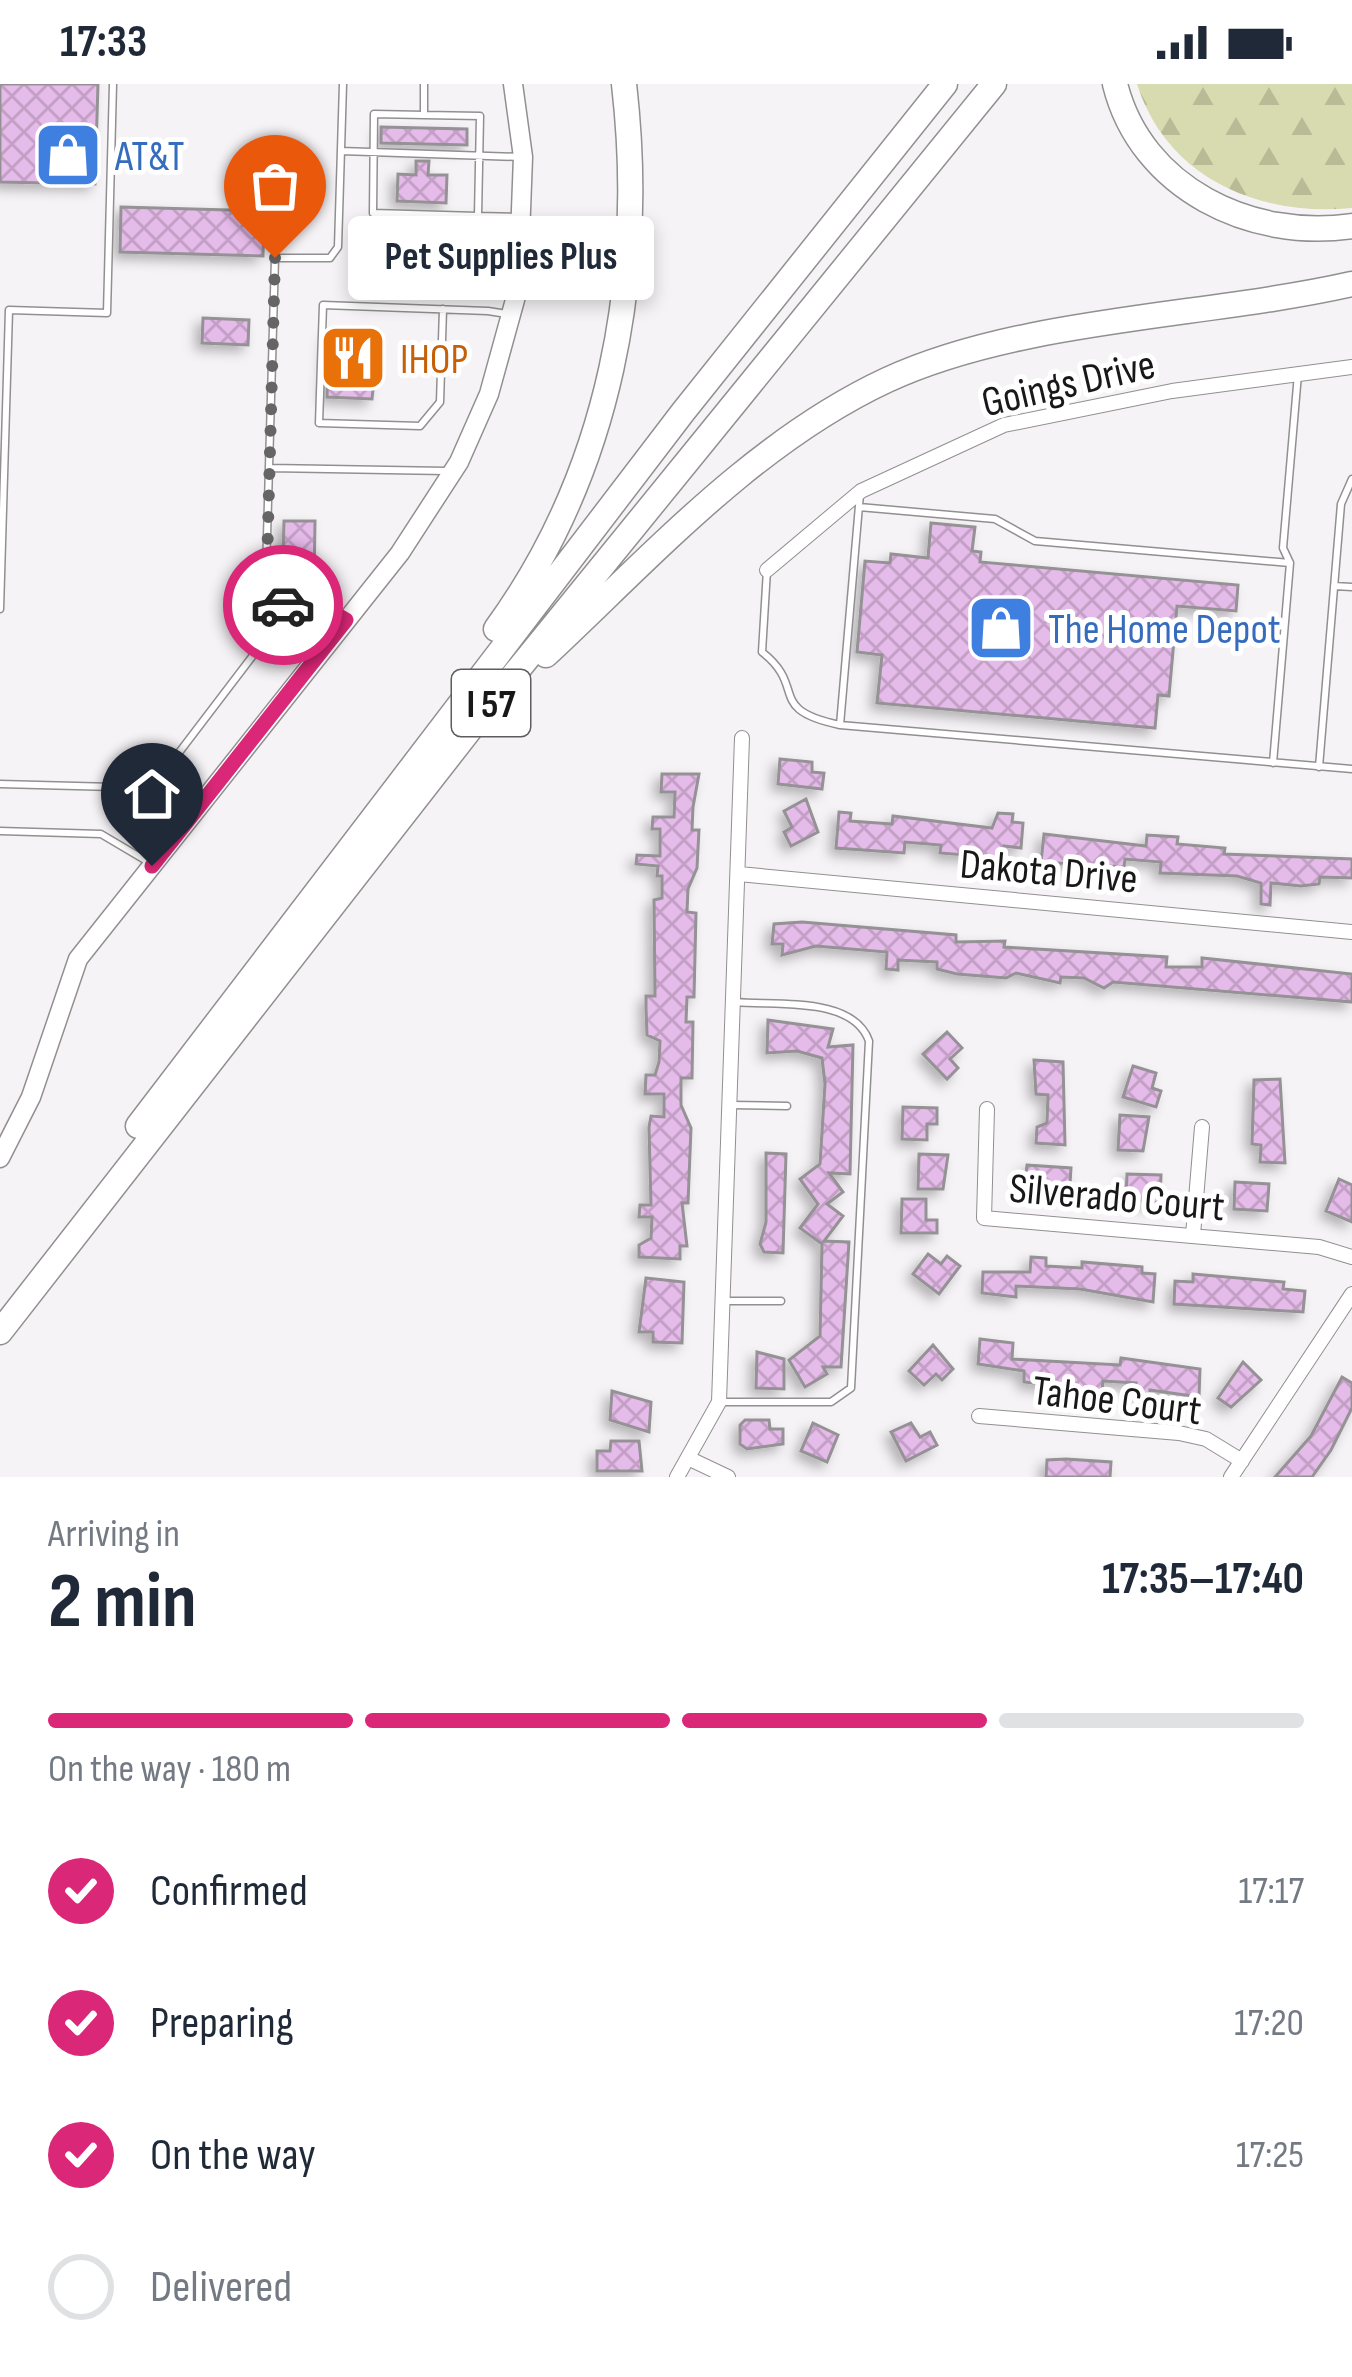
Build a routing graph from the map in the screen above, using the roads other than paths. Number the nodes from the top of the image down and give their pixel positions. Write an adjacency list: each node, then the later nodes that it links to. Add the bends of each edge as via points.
1 (113, 84): 22 (lane, via 107,313 9,310)
2 (343, 84): 10 (lane)
3 (424, 84): 9 (lane)
4 (513, 84): 13 (main road)
5 (624, 84): 45 (highway, via 632,200 620,344 570,494 506,616)
6 (945, 84): 45 (highway, I 57)
7 (994, 84): 34 (highway, I 57)
8 (1115, 84): 16 (highway, via 1138,137 1197,196 1275,227)
9 (424, 115): 11 (lane, via 374,114); 12 (lane, via 480,116)
10 (341, 151): 11 (lane); 23 (lane, via 338,247 330,258 275,258)
11 (373, 152): 12 (lane); 14 (lane, via 373,213)
12 (482, 155): 13 (lane); 14 (lane)
13 (524, 157): 15 (main road)
14 (478, 216): 15 (lane)
15 (521, 217): 19 (main road)
16 (1352, 226)
17 (1352, 281): 34 (highway, via 994,346 888,380 788,439 720,494)
18 (443, 309): 18 (lane, via 323,305 319,423 420,426 434,415); 19 (lane)
19 (510, 315): 24 (main road, via 489,394)
20 (1352, 367): 21 (street, Goings Drive)
21 (1298, 374): 26 (street, Goings Drive, via 1004,425); 27 (lane, via 1283,548)
22 (3, 388): 32 (lane)
23 (270, 468): 24 (lane); 31 (lane)
24 (453, 472): 33 (main road)
25 (1352, 479): 29 (lane, via 1341,504)
26 (860, 499): 27 (lane, via 995,519 1035,541); 28 (street, Goings Drive); 35 (lane)
27 (1291, 563): 37 (lane)
28 (767, 570): 35 (lane, via 762,652 777,663 803,717)
29 (1334, 586): 30 (lane); 38 (lane)
30 (1352, 587)
31 (266, 605): 33 (lane, via 320,605); 40 (lane, via 261,647 152,788)
32 (0, 609)
33 (346, 620): 42 (main road)
34 (482, 714): 58 (highway, I 57)
35 (840, 725): 37 (lane)
36 (742, 738): 43 (street)
37 (1273, 763): 38 (lane)
38 (1319, 766): 39 (lane)
39 (1352, 769)
40 (0, 784)
41 (0, 831): 42 (lane, via 100,834)
42 (152, 866): 51 (main road, via 78,959 31,1097)
43 (739, 874): 44 (street, Dakota Drive); 46 (street)
44 (1352, 932)
45 (260, 963): 57 (highway, I 57)
46 (733, 1002): 47 (street); 59 (lane, via 839,1011 864,1028 865,1199 851,1388 831,1402)
47 (730, 1106): 48 (lane); 55 (street)
48 (787, 1106)
49 (987, 1109): 52 (street, Silverado Court, via 984,1218)
50 (1202, 1127): 52 (street)
51 (0, 1158)
52 (1193, 1235): 53 (street, Silverado Court)
53 (1352, 1256)
54 (1352, 1294): 62 (street)
55 (726, 1301): 56 (lane); 59 (street)
56 (781, 1301)
57 (0, 1305)
58 (0, 1332)
59 (719, 1402): 61 (street)
60 (979, 1416): 62 (street, Tahoe Court, via 1180,1433)
61 (690, 1459): 63 (street); 64 (street)
62 (1242, 1461): 65 (street)
63 (677, 1477)
64 (728, 1477)
65 (1231, 1477)

